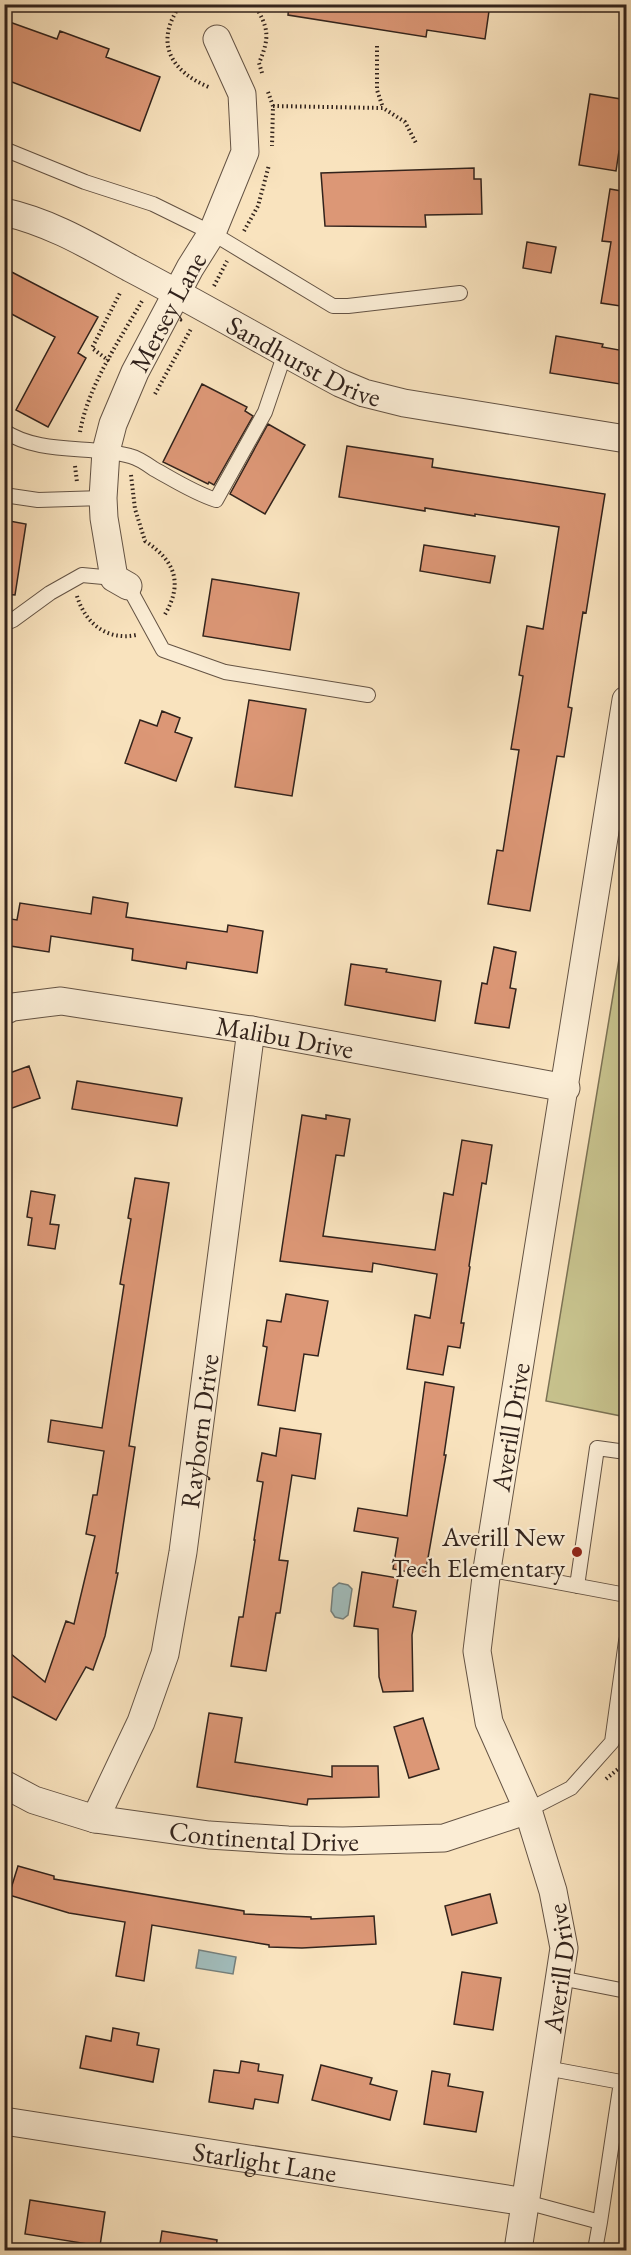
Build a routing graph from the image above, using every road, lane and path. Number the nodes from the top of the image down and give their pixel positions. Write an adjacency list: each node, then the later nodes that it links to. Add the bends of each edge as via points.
1 (181, 4): 7 (path, via 166,35 170,57 194,81 212,88)
2 (254, 4): 5 (path, via 266,24 267,45 259,63)
3 (217, 39): 13 (street, Mersey Lane, via 242,94 245,152)
4 (377, 46): 9 (path, via 377,90)
5 (262, 74)
6 (266, 84): 8 (path)
7 (214, 98)
8 (273, 106): 9 (path); 14 (path, via 267,175 258,206)
9 (382, 108): 10 (path, via 405,122)
10 (417, 146)
11 (4, 149): 13 (lane, via 153,204)
12 (4, 212): 15 (street, Sandhurst Drive, via 59,230)
13 (212, 233): 14 (lane); 16 (street, Mersey Lane)
14 (235, 247): 18 (lane, via 333,306); 19 (path)
15 (154, 279): 16 (street, Sandhurst Drive); 21 (path)
16 (179, 292): 19 (street, Sandhurst Drive); 26 (street, Mersey Lane, via 135,372 112,424)
17 (120, 293): 21 (path, via 92,348)
18 (460, 293)
19 (203, 306): 20 (street, Sandhurst Drive); 22 (path)
20 (285, 353): 24 (street, Sandhurst Drive, via 340,383 374,395); 27 (lane, via 265,412 216,500)
21 (109, 361): 25 (path, via 82,419)
22 (150, 404)
23 (4, 431): 25 (lane, via 15,438)
24 (627, 439)
25 (77, 449): 26 (lane); 29 (path, via 75,463)
26 (106, 451): 27 (lane); 29 (street, Mersey Lane)
27 (132, 456): 33 (path, via 135,509 145,541 160,551 171,566 176,585 171,605)
28 (4, 495): 29 (lane, via 38,500)
29 (91, 498): 31 (street, Mersey Lane, via 104,518)
30 (78, 577): 31 (lane); 32 (lane); 33 (path, via 76,593 82,612 94,624 112,636 145,633)
31 (121, 582): 33 (lane)
32 (4, 624)
33 (151, 628): 34 (lane, via 163,650 225,672)
34 (368, 695)
35 (627, 700): 36 (street, Averill Drive)
36 (622, 755): 39 (street, Averill Drive)
37 (4, 1011): 38 (street, Malibu Drive, via 61,1001)
38 (251, 1030): 39 (street, Malibu Drive); 47 (street, Rayborn Drive, via 183,1552 165,1654 141,1722)
39 (566, 1088): 41 (street, Averill Drive)
40 (627, 1452): 42 (lane, via 597,1448)
41 (487, 1569): 42 (lane); 46 (street, Averill Drive, via 477,1650 489,1722)
42 (577, 1586): 43 (lane)
43 (627, 1595)
44 (627, 1641): 46 (lane, via 612,1742 571,1788)
45 (4, 1784): 47 (street, Continental Drive, via 34,1800)
46 (528, 1810): 47 (street, Continental Drive, via 444,1838 343,1841 209,1835); 48 (street, Averill Drive, via 553,1891 564,1948)
47 (95, 1819)
48 (560, 1978): 49 (lane); 50 (street, Averill Drive)
49 (627, 1990)
50 (546, 2068): 51 (lane); 53 (street, Averill Drive)
51 (624, 2082): 54 (lane)
52 (4, 2121): 53 (street, Starlight Lane)
53 (526, 2202): 54 (lane); 55 (street, Averill Drive)
54 (600, 2222): 56 (lane)
55 (518, 2250)
56 (595, 2250)

